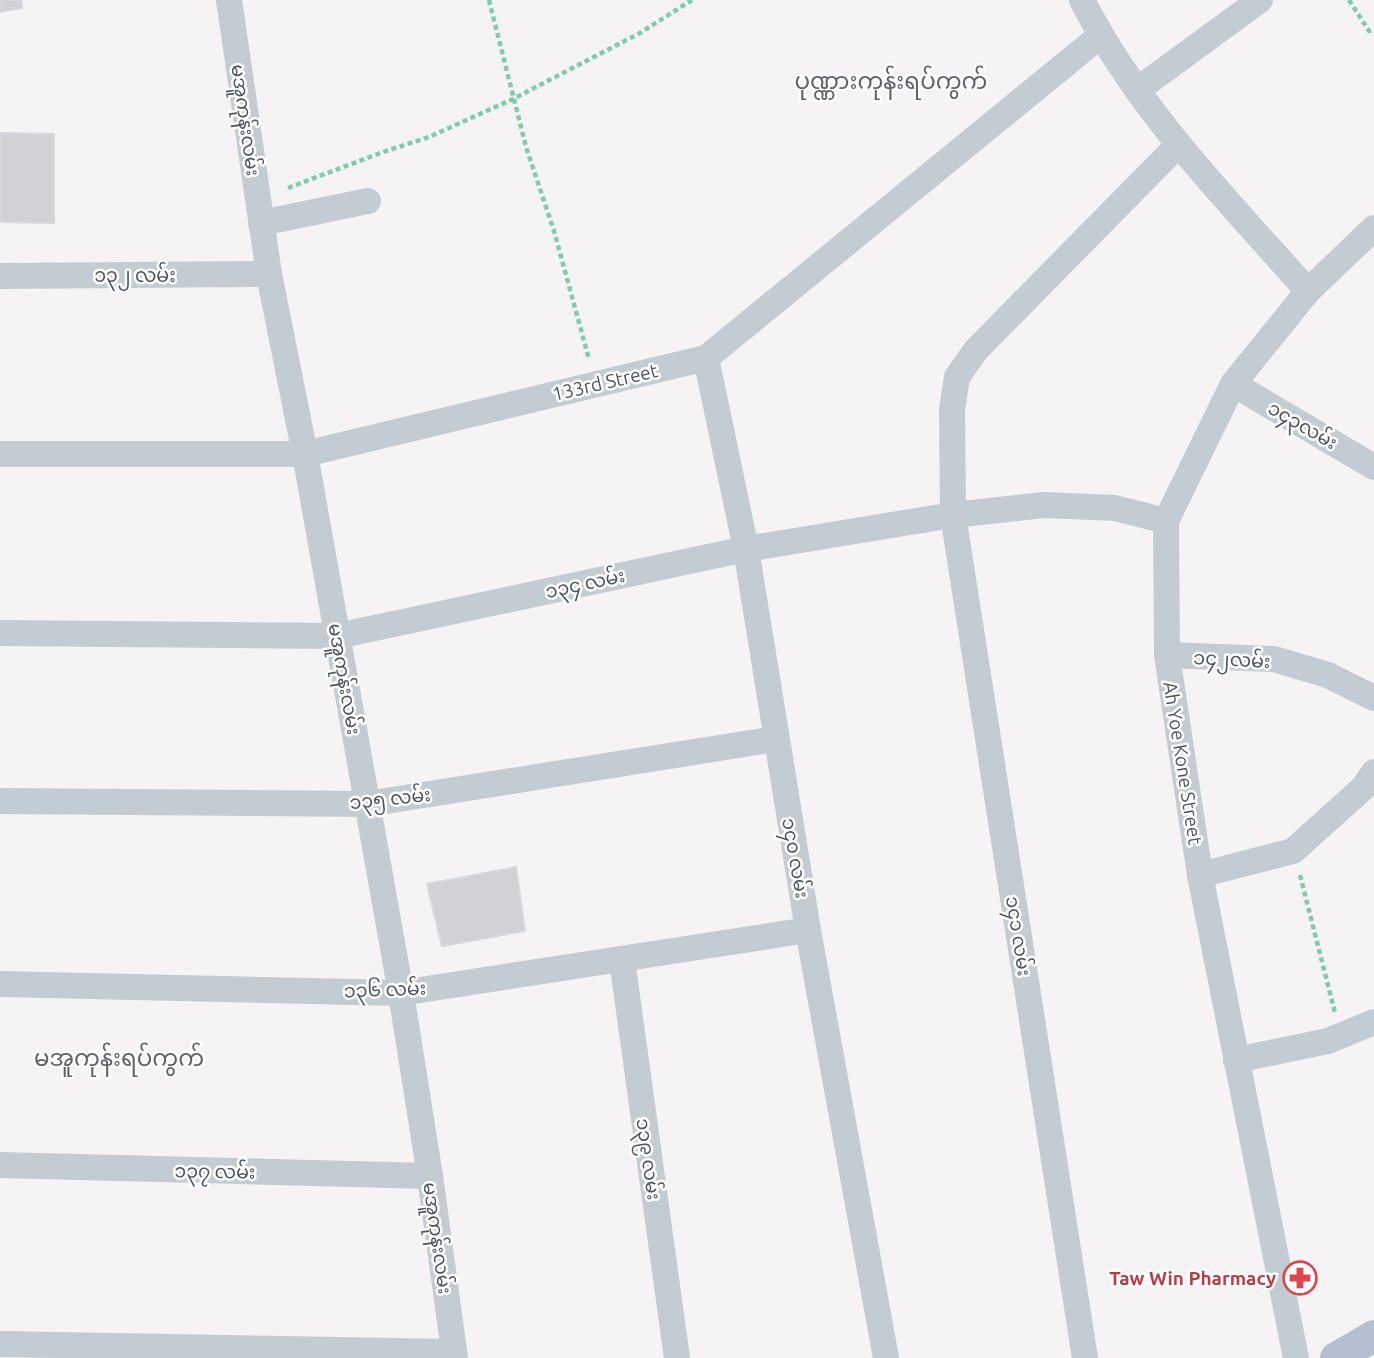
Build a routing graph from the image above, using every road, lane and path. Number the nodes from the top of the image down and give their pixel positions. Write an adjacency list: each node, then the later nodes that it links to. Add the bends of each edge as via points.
1 (229, 0): 13 (street, မအူကုန်းလမ်း)
2 (489, 0): 10 (path)
3 (692, 0): 10 (path, via 629,39)
4 (1082, 0): 8 (street)
5 (1260, 0): 9 (street)
6 (1349, 0): 7 (path, via 1369,31)
7 (1374, 30)
8 (1100, 36): 9 (street); 18 (street, 133rd Street)
9 (1137, 90): 11 (street)
10 (513, 99): 13 (path); 19 (path)
11 (1178, 145): 17 (street); 24 (street, ၁၄၁ လမ်း, via 976,350 957,377 952,410)
12 (368, 201): 13 (street)
13 (260, 211): 15 (street, မအူကုန်းလမ်း)
14 (1374, 228): 17 (street, Ah Yoe Kone Street)
15 (269, 274): 16 (street, ၁၃၂ လမ်း); 22 (street, မအူကုန်းလမ်း)
16 (0, 276)
17 (1308, 291): 20 (street, Ah Yoe Kone Street)
18 (706, 358): 19 (street, 133rd Street); 26 (street, ၁၄၀ လမ်း)
19 (596, 384): 22 (street, 133rd Street)
20 (1233, 384): 23 (street, ၁၄၃လမ်း); 25 (street, Ah Yoe Kone Street)
21 (0, 454): 22 (street, 133rd Street)
22 (305, 454): 28 (street, မအူကုန်းလမ်း)
23 (1374, 467)
24 (953, 515): 25 (street, ၁၃၄ လမ်း, via 1044,505 1115,508); 26 (street, ၁၃၄ လမ်း); 51 (street, ၁၄၁ လမ်း)
25 (1166, 521): 29 (street, Ah Yoe Kone Street)
26 (746, 550): 28 (street, ၁၃၄ လမ်း); 31 (street, ၁၄၀ လမ်း)
27 (0, 633): 28 (street, ၁၃၄ လမ်း)
28 (337, 636): 34 (street, မအူကုန်းလမ်း)
29 (1167, 655): 30 (street, ၁၄၂လမ်း, via 1274,659 1328,675); 36 (street, Ah Yoe Kone Street)
30 (1374, 698)
31 (776, 739): 34 (street, ၁၃၅ လမ်း); 37 (street, ၁၄၀ လမ်း)
32 (1374, 772): 35 (street, via 1363,788)
33 (0, 801): 34 (street, ၁၃၅ လမ်း)
34 (367, 804): 40 (street, မအူကုန်းလမ်း)
35 (1293, 851): 36 (street); 42 (path)
36 (1200, 875): 43 (street, Ah Yoe Kone Street)
37 (808, 930): 38 (street, ၁၃၆ လမ်း); 50 (street, ၁၄၀ လမ်း)
38 (622, 960): 40 (street, ၁၃၆ လမ်း); 49 (street, ၁၃၉ လမ်း)
39 (0, 984): 40 (street, ၁၃၆ လမ်း)
40 (401, 993): 45 (street, မအူကုန်းလမ်း)
41 (1374, 1022): 42 (street)
42 (1341, 1035): 43 (street)
43 (1236, 1060): 52 (street, Ah Yoe Kone Street)
44 (0, 1165): 45 (street, ၁၃၇ လမ်း)
45 (430, 1176): 48 (street, မအူကုန်းလမ်း)
46 (1374, 1336): 53 (main road)
47 (0, 1345): 48 (street)
48 (454, 1355)
49 (677, 1358)
50 (886, 1358)
51 (1085, 1358)
52 (1296, 1358)
53 (1336, 1358)

